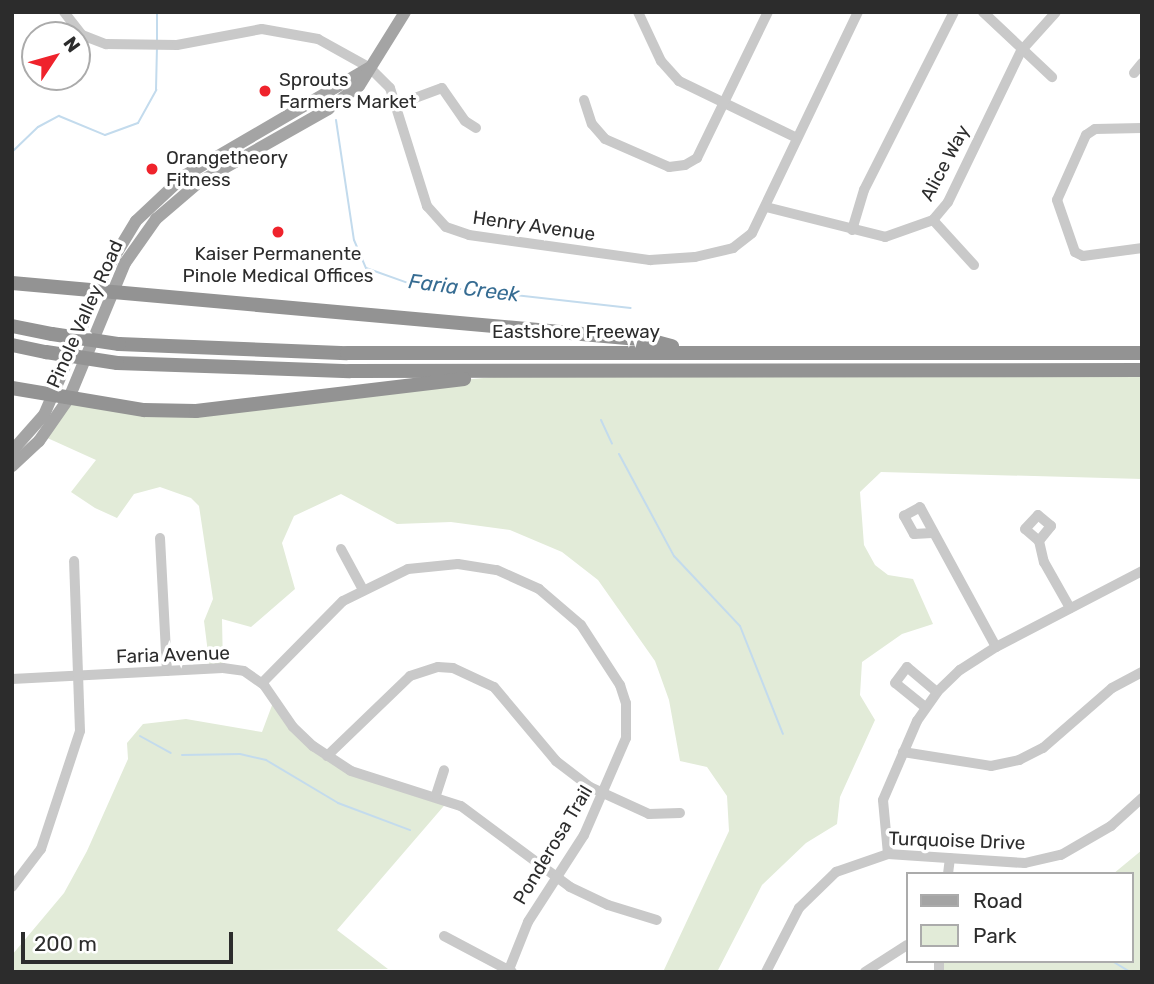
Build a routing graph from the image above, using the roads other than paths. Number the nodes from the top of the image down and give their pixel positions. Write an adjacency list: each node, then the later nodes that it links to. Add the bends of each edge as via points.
1 (405, 12): 11 (main road, Pinole Valley Road, via 382,56)
2 (638, 12): 15 (street, via 661,61 679,81)
3 (768, 12): 15 (street)
4 (858, 12): 19 (street, Henry Avenue)
5 (954, 12): 22 (street, via 864,190)
6 (983, 12): 9 (street)
7 (1056, 12): 9 (street, Alice Way)
8 (91, 38): 11 (street, Henry Avenue, via 106,44 177,45 234,32 281,29 318,39)
9 (1021, 51): 13 (street); 21 (street, Alice Way, via 948,202)
10 (1142, 64): 12 (street)
11 (370, 68): 16 (street, Henry Avenue, via 390,88); 26 (main road, Pinole Valley Road, via 165,191 117,248); 27 (main road, Pinole Valley Road, via 359,86 328,109 183,193 138,241)
12 (1134, 73)
13 (1052, 77)
14 (584, 100): 15 (street, via 592,124 604,139 669,167 697,158)
15 (725, 103): 19 (street)
16 (397, 105): 17 (street, via 442,88 465,121); 20 (street, Henry Avenue, via 427,205 439,222 458,233 650,260 695,257 733,248 752,233)
17 (476, 128)
18 (1142, 128): 23 (street, via 1095,129 1086,135 1057,200 1075,252 1083,256)
19 (797, 138): 20 (street, Henry Avenue)
20 (766, 207): 22 (street, Alice Way)
21 (933, 220): 22 (street, Alice Way, via 885,237); 24 (street)
22 (852, 230)
23 (1142, 248)
24 (974, 265)
25 (12, 284): 26 (highway)
26 (97, 290): 27 (highway); 35 (main road, Pinole Valley Road)
27 (113, 291): 30 (highway, via 649,340); 36 (main road, Pinole Valley Road)
28 (12, 326): 30 (highway, Eastshore Freeway, bridge, via 119,344 347,353)
29 (12, 345): 32 (highway, Eastshore Freeway, bridge, via 117,363 337,371)
30 (687, 351): 31 (highway, Eastshore Freeway)
31 (1142, 353)
32 (559, 370): 33 (highway, Eastshore Freeway); 36 (highway, via 231,409 144,410)
33 (1142, 370)
34 (12, 388): 35 (highway)
35 (53, 396): 36 (highway); 37 (main road, Pinole Valley Road, via 38,424)
36 (69, 398): 38 (main road, Pinole Valley Road, via 39,441)
37 (12, 451)
38 (12, 466)
39 (932, 533): 47 (street)
40 (160, 538): 48 (street)
41 (1040, 541): 46 (street, via 1044,562)
42 (341, 549): 45 (street)
43 (74, 561): 50 (street)
44 (1142, 571): 46 (street)
45 (362, 588): 52 (street, Ponderosa Trail, via 335,608); 59 (street, Ponderosa Trail, via 408,569 458,564 518,578 557,601 612,668 626,703 626,738)
46 (1070, 608): 47 (street)
47 (996, 647): 53 (street, via 960,670)
48 (167, 671): 50 (street, Faria Avenue); 52 (street, Faria Avenue, via 237,669)
49 (1142, 672): 55 (street, via 1112,688 1044,748 1019,760 991,766)
50 (80, 676): 51 (street, Faria Avenue); 66 (street, via 78,738 41,849)
51 (12, 679)
52 (261, 683): 56 (street, via 293,727)
53 (937, 692): 54 (street); 54 (street, via 907,667 895,683)
54 (925, 707): 55 (street)
55 (903, 752): 62 (street, via 883,800)
56 (327, 756): 58 (street, via 371,780); 59 (street, via 410,676 438,667 453,668 494,687 556,761)
57 (444, 770): 58 (street)
58 (436, 795): 65 (street, via 477,816)
59 (604, 795): 61 (street, via 649,814); 65 (street, Ponderosa Trail)
60 (1142, 798): 63 (street, Turquoise Drive, via 1111,825 1061,855 1025,863)
61 (680, 813)
62 (888, 854): 63 (street, Turquoise Drive); 71 (street, Turquoise Drive, via 836,872 816,887 799,908)
63 (950, 859): 64 (street)
64 (948, 872)
65 (556, 877): 67 (street, via 608,905); 70 (street, Ponderosa Trail, via 528,922)
66 (12, 887)
67 (657, 920)
68 (444, 936): 70 (street)
69 (906, 946): 72 (street)
70 (509, 971)
71 (766, 972)
72 (865, 972)

